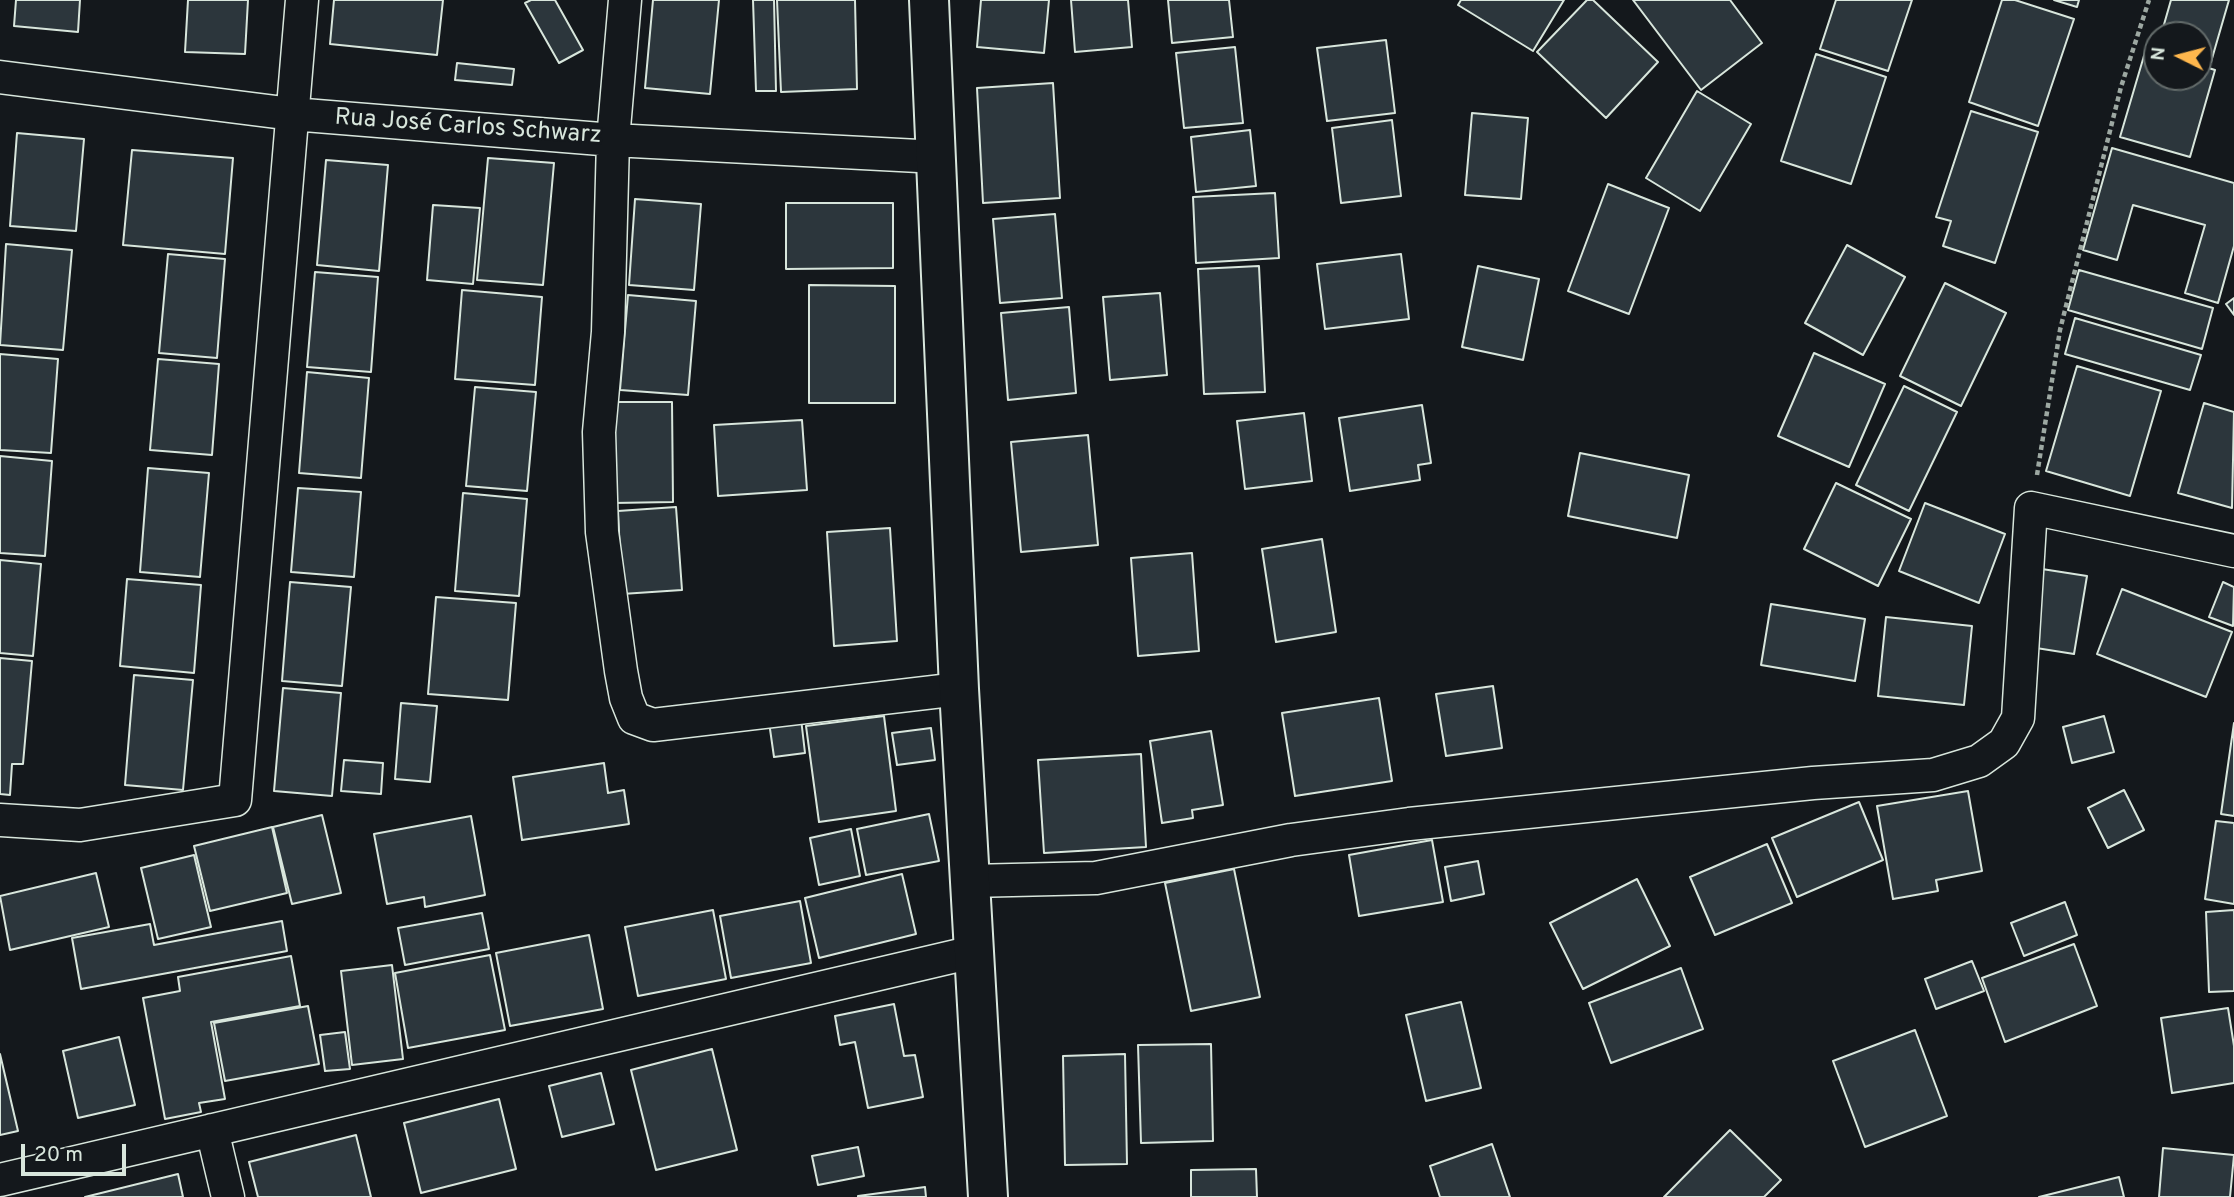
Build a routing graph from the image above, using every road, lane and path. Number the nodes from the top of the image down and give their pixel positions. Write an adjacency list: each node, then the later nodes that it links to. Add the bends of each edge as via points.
1 (302, 0): 6 (street)
2 (625, 0): 7 (street)
3 (929, 0): 8 (main road)
4 (2149, 0): 9 (path, via 2121,87 2060,330)
5 (0, 77): 6 (street, Rua José Carlos Schwarz)
6 (292, 114): 7 (street, Rua José Carlos Schwarz); 12 (street, via 235,800 80,825)
7 (613, 140): 8 (street, Rua José Carlos Schwarz); 11 (street, via 608,332 599,432 602,531 624,685 634,718 653,725)
8 (938, 156): 11 (main road)
9 (2031, 508): 10 (street); 13 (street, via 2018,718 2004,743 1979,761 1933,775 1409,824 1291,840 1096,878)
10 (2234, 551)
11 (960, 689): 13 (main road)
12 (0, 820)
13 (970, 881): 14 (main road)
14 (973, 952): 15 (street); 18 (main road)
15 (212, 1130): 16 (street); 17 (street)
16 (0, 1180)
17 (228, 1197)
18 (988, 1197)

